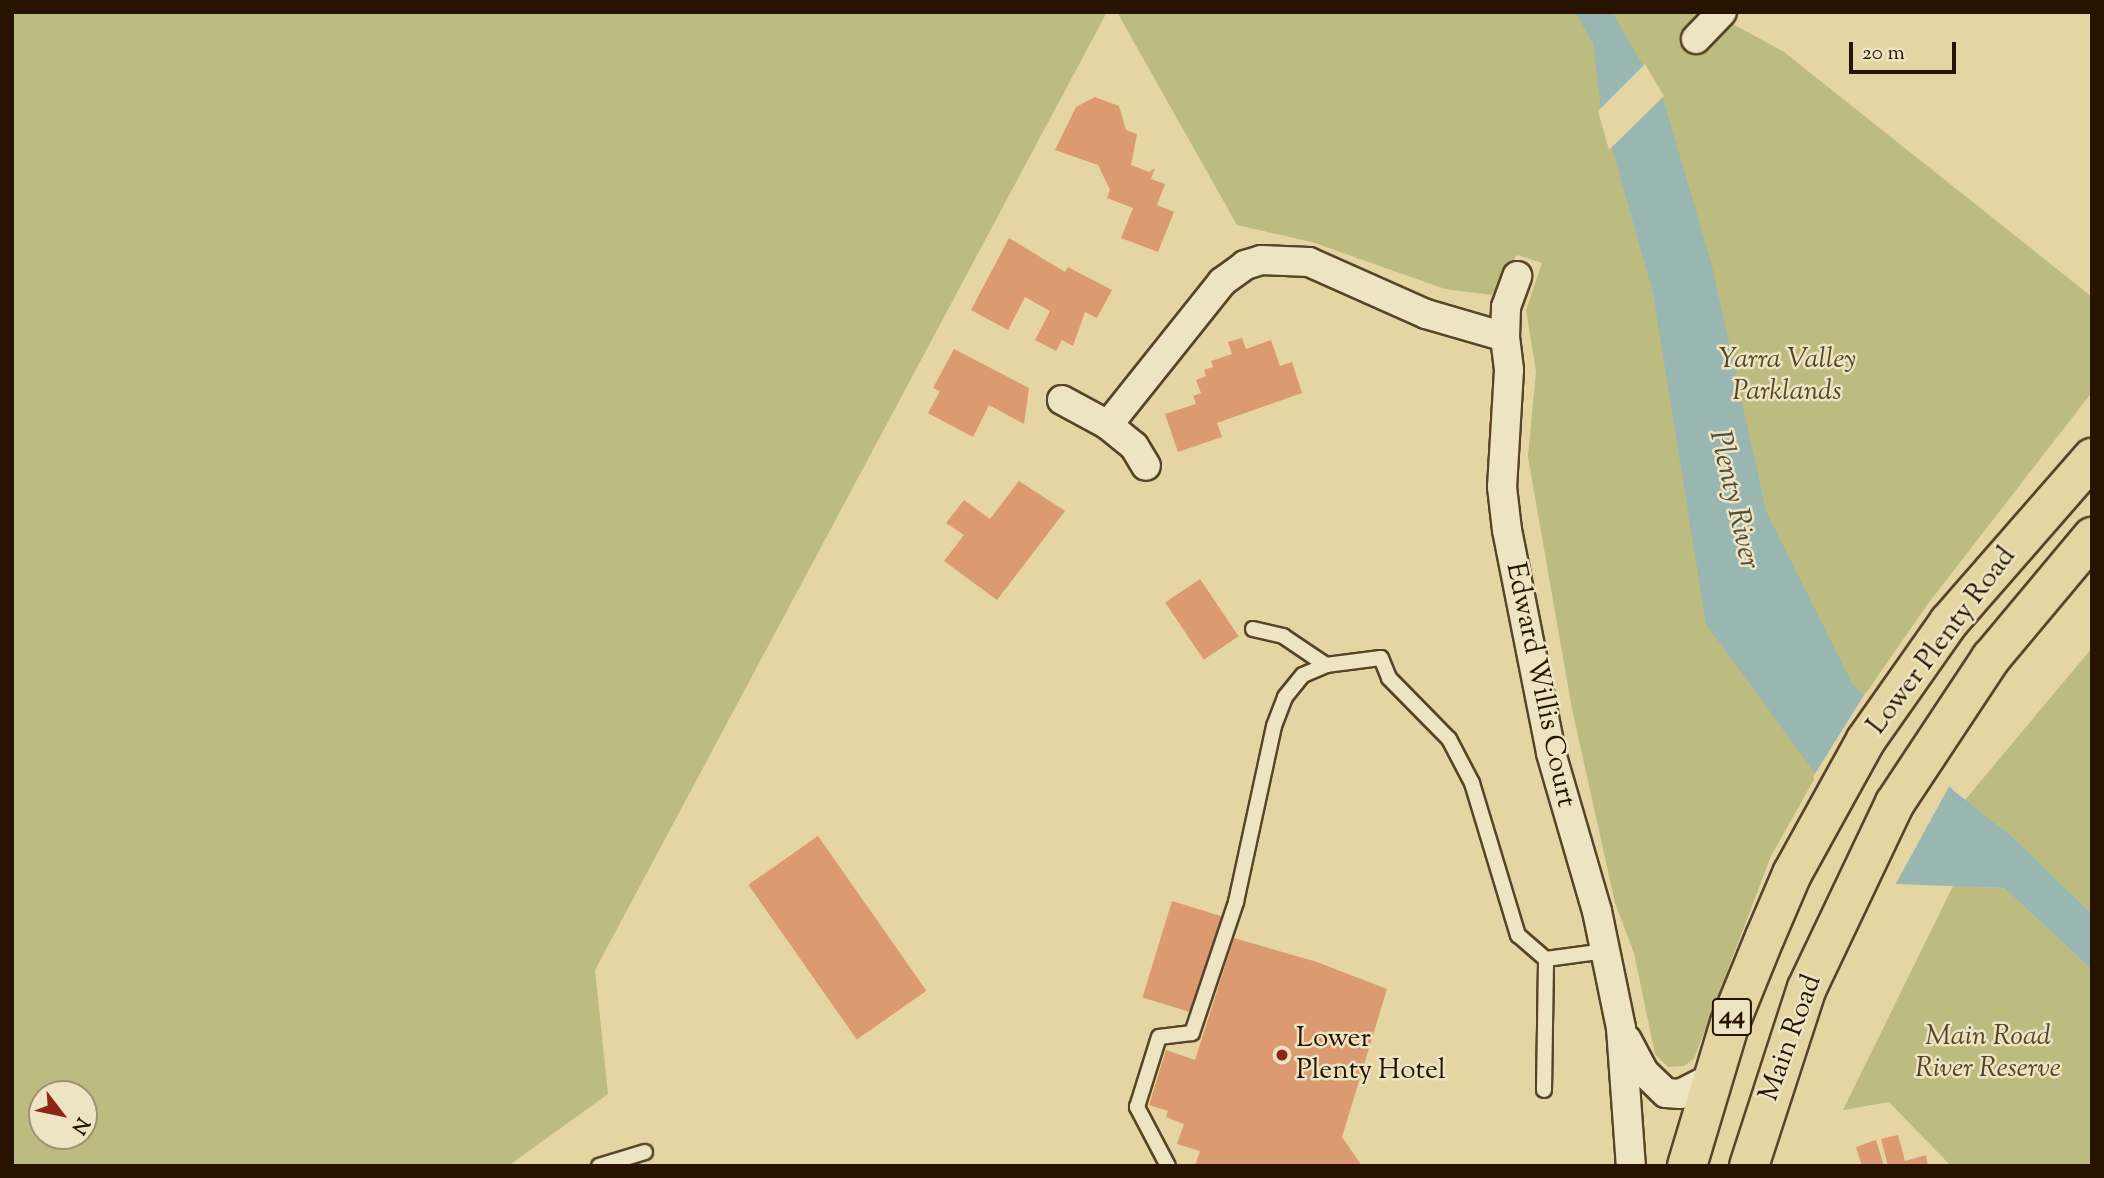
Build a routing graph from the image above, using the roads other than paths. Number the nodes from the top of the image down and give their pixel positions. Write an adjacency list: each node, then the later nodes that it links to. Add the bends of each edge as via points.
1 (1722, 12): 2 (street)
2 (1696, 38)
3 (1517, 276): 4 (street, Edward Willis Court, via 1506,307)
4 (1505, 337): 6 (street, via 1426,314 1308,262 1261,260 1245,265 1222,282); 13 (street, Edward Willis Court, via 1509,370 1502,487 1507,530 1551,753)
5 (1062, 400): 6 (street)
6 (1108, 425): 8 (street, via 1133,446)
7 (2092, 458): 16 (main road, Lower Plenty Road / 44, via 1949,622 1866,740 1793,874 1730,1023)
8 (1146, 466)
9 (2092, 537): 12 (main road, Lower Plenty Road / 44, via 1991,657 1895,803)
10 (1253, 629): 11 (lane, via 1283,636)
11 (1326, 665): 14 (lane, via 1381,658 1389,678 1449,739 1472,783 1518,935); 20 (lane, via 1303,675 1285,697 1274,726 1236,902 1192,1033 1159,1037 1136,1107)
12 (1839, 913): 23 (main road, Main Road / 44, via 1781,1059)
13 (1605, 951): 14 (lane); 15 (street, Edward Willis Court)
14 (1546, 959): 17 (lane)
15 (1621, 1028): 16 (street, Edward Willis Court, via 1644,1072 1665,1093 1680,1094); 21 (street, Edward Willis Court)
16 (1712, 1078): 22 (main road, 44)
17 (1544, 1090)
18 (645, 1152): 19 (lane)
19 (599, 1166)
20 (1168, 1166)
21 (1631, 1166)
22 (1686, 1166)
23 (1749, 1166)

